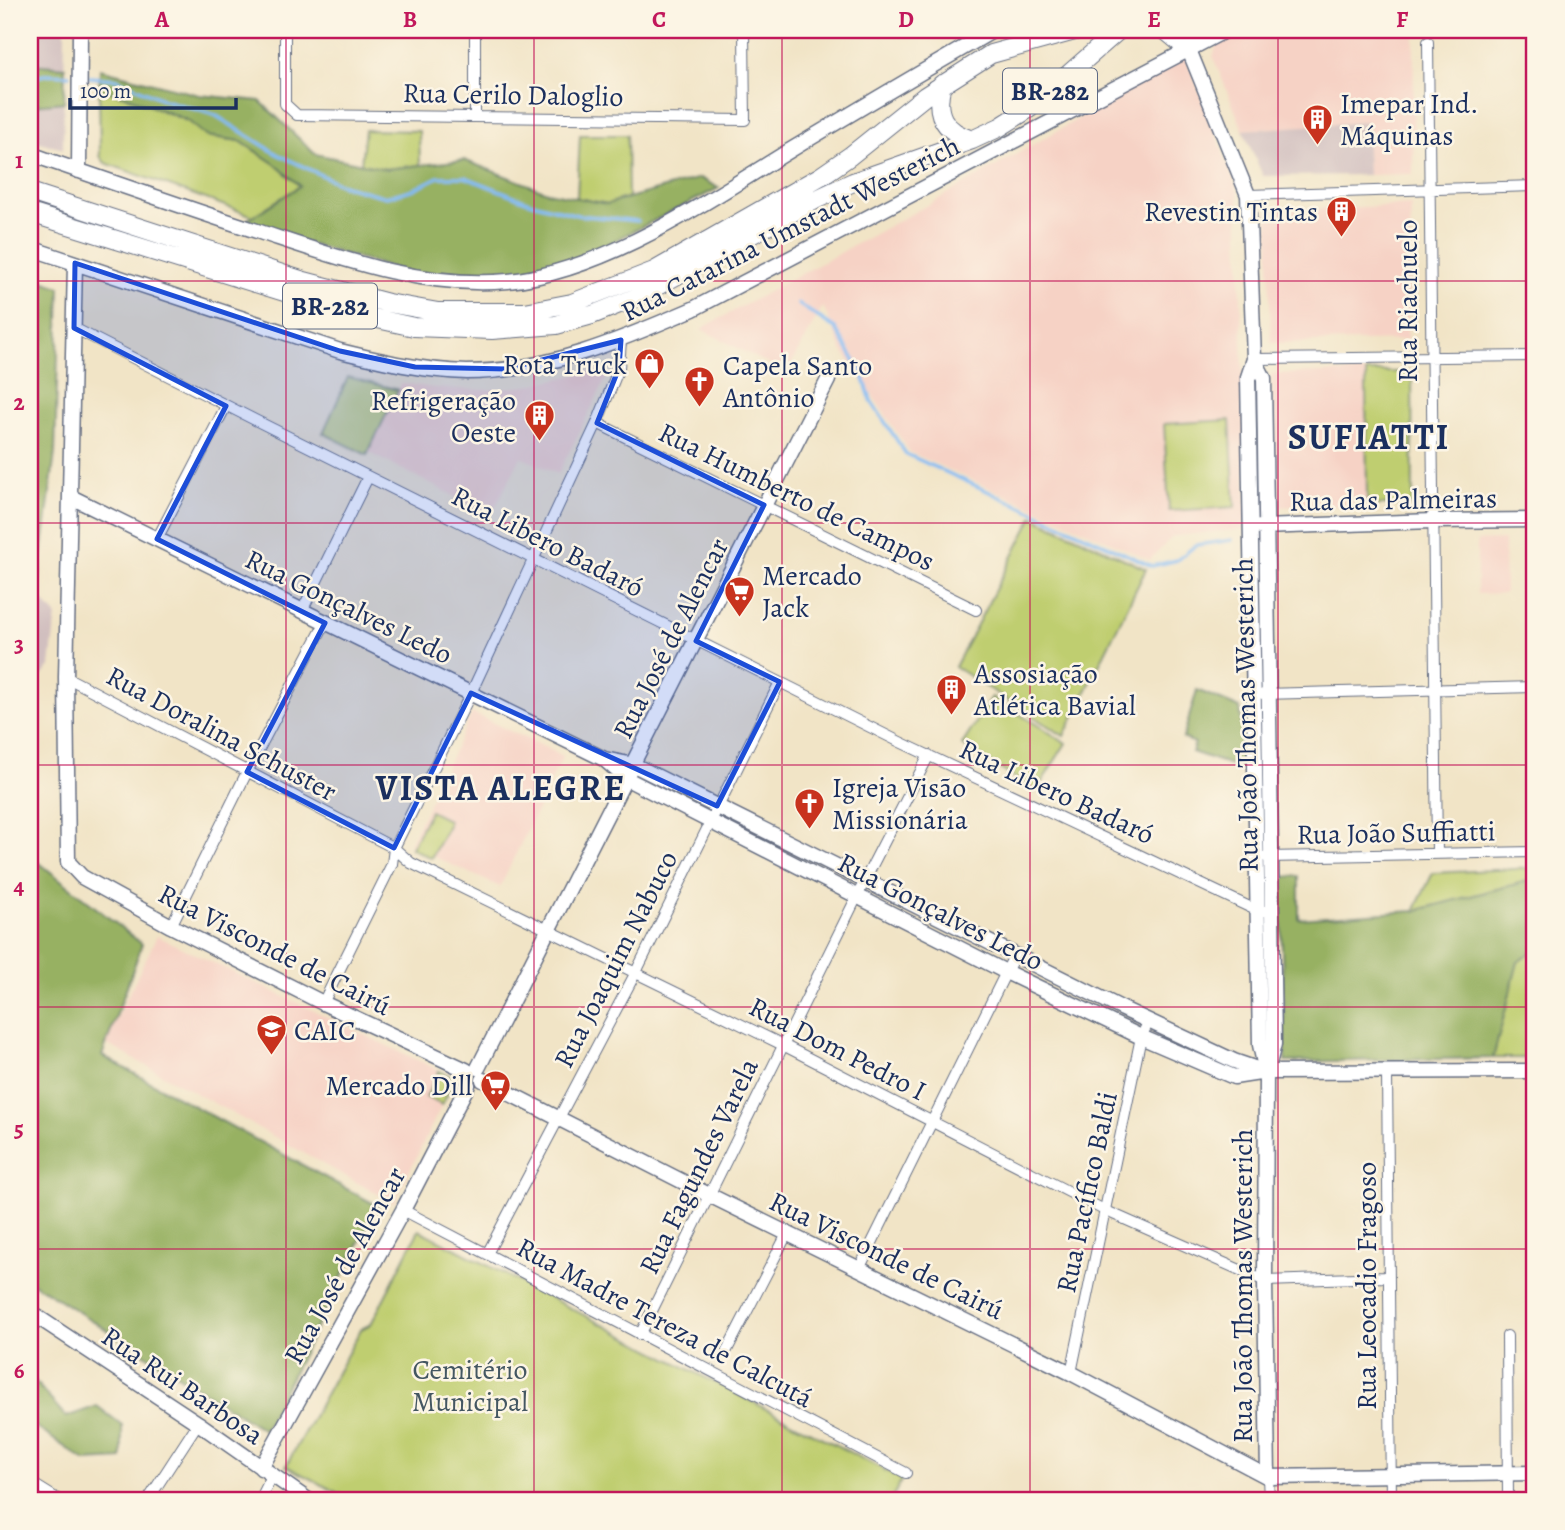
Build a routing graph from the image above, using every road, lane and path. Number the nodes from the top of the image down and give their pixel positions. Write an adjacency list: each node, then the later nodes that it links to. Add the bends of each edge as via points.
1 (80, 30): 17 (street)
2 (285, 30): 14 (street, Rua Cerilo Daloglio, via 285,104 297,115)
3 (475, 30): 14 (street)
4 (744, 30): 14 (street, Rua Cerilo Daloglio, via 745,120)
5 (994, 30): 17 (street, via 625,246 553,273 508,281 414,276 352,262)
6 (1078, 30): 13 (highway, BR-282, via 991,54)
7 (1119, 30): 15 (highway, BR-282, via 1030,108)
8 (1165, 30): 12 (highway)
9 (1185, 30): 12 (highway)
10 (1226, 30): 12 (street, Rua Catarina Umstadt Westerich)
11 (1428, 42): 19 (street, Rua Riachuelo)
12 (1189, 50): 21 (street, Rua João Thomas Westerich); 26 (street, Rua Catarina Umstadt Westerich, via 693,309)
13 (942, 84): 15 (highway, via 940,113 947,126); 20 (highway, BR-282, via 821,176 654,271 591,297 525,312 438,312 388,303 304,281)
14 (475, 116)
15 (972, 140): 22 (highway, BR-282, via 882,170 828,194 637,298 556,325 514,329 436,329 355,314)
16 (30, 154): 17 (street)
17 (79, 171)
18 (1535, 186): 19 (street)
19 (1429, 188): 21 (street); 28 (street, Rua Riachuelo)
20 (30, 192)
21 (1248, 195): 29 (street, Rua João Thomas Westerich)
22 (30, 213)
23 (30, 248): 24 (street, Rua Catarina Umstadt Westerich)
24 (75, 263): 25 (street); 26 (street, Rua Catarina Umstadt Westerich, via 340,351 415,367 466,372 506,369)
25 (74, 328): 31 (street, Rua Libero Badaró); 36 (street)
26 (621, 340): 32 (street, via 619,368)
27 (1535, 355): 28 (street)
28 (1430, 358): 29 (street); 39 (street, Rua Riachuelo)
29 (1254, 359): 33 (street, Rua João Thomas Westerich, via 1248,377); 34 (street, Rua João Thomas Westerich, via 1264,378)
30 (828, 380): 37 (street, Rua José de Alencar)
31 (226, 406): 35 (street, Rua Libero Badaró); 42 (street)
32 (597, 423): 37 (street, Rua Humberto de Campos); 43 (street)
33 (1250, 451): 34 (street); 41 (street, Rua João Thomas Westerich)
34 (1265, 451): 40 (street, Rua João Thomas Westerich)
35 (368, 477): 43 (street, Rua Libero Badaró); 45 (street)
36 (71, 497): 42 (street, Rua Gonçalves Ledo); 50 (street)
37 (764, 505): 44 (street, Rua Humberto de Campos); 49 (street, Rua José de Alencar)
38 (1535, 520): 39 (street, Rua das Palmeiras)
39 (1433, 521): 40 (street, Rua das Palmeiras); 53 (street, Rua Riachuelo)
40 (1267, 526): 41 (street, Rua das Palmeiras); 47 (street, Rua João Thomas Westerich)
41 (1251, 527): 46 (street, Rua João Thomas Westerich)
42 (157, 538): 45 (street, Rua Gonçalves Ledo)
43 (532, 558): 49 (street, Rua Libero Badaró); 54 (street)
44 (976, 610)
45 (302, 611): 48 (street, Rua Gonçalves Ledo)
46 (1252, 615): 47 (street); 56 (street, Rua João Thomas Westerich)
47 (1268, 615): 55 (street, Rua João Thomas Westerich)
48 (325, 623): 54 (street, Rua Gonçalves Ledo); 60 (street)
49 (696, 641): 51 (street, Rua Libero Badaró); 59 (street, Rua José de Alencar)
50 (66, 677): 60 (street, Rua Doralina Schuster); 75 (street, Rua Visconde de Cairú, via 68,862 82,877)
51 (780, 682): 57 (street, Rua Libero Badaró); 63 (street, Rua Joaquim Nabuco)
52 (1535, 687): 53 (street)
53 (1434, 689): 55 (street); 68 (street, Rua Riachuelo)
54 (471, 693): 58 (street, Rua Gonçalves Ledo); 66 (street)
55 (1268, 694): 56 (street); 62 (street, Rua João Thomas Westerich)
56 (1252, 695): 62 (street, Rua João Thomas Westerich)
57 (929, 755): 71 (street, Rua Fagundes Varela); 73 (street, Rua Libero Badaró)
58 (604, 759): 59 (street, Rua Gonçalves Ledo); 61 (street, Rua Gonçalves Ledo)
59 (634, 765): 61 (street, Rua José de Alencar); 63 (street, Rua Gonçalves Ledo)
60 (247, 772): 66 (street, Rua Doralina Schuster); 75 (street)
61 (627, 779): 64 (street, Rua Gonçalves Ledo); 76 (street, Rua José de Alencar)
62 (1262, 788): 69 (street, Rua João Thomas Westerich)
63 (717, 806): 64 (street, Rua Joaquim Nabuco); 65 (street, Rua Gonçalves Ledo)
64 (710, 822): 70 (street, Rua Gonçalves Ledo); 79 (street, Rua Joaquim Nabuco)
65 (790, 842): 70 (street); 71 (street, Rua Gonçalves Ledo)
66 (394, 848): 76 (street, Rua Dom Pedro I, via 411,863); 82 (street, via 392,864)
67 (1535, 852): 68 (street, Rua João Suffiatti)
68 (1437, 854): 69 (street, Rua João Suffiatti)
69 (1264, 857): 73 (street, Rua João Thomas Westerich)
70 (782, 859): 72 (street, Rua Gonçalves Ledo)
71 (865, 880): 72 (street, Rua Fagundes Varela); 74 (street, Rua Gonçalves Ledo)
72 (857, 896): 77 (street, Rua Gonçalves Ledo); 86 (street, Rua Fagundes Varela)
73 (1265, 911): 89 (street, Rua João Thomas Westerich, via 1266,990 1260,1045)
74 (938, 917): 77 (street); 78 (street, Rua Gonçalves Ledo)
75 (171, 926): 82 (street, Rua Visconde de Cairú)
76 (550, 930): 79 (street, Rua Dom Pedro I); 88 (street, Rua José de Alencar)
77 (930, 933): 80 (street, Rua Gonçalves Ledo)
78 (1014, 956): 80 (street); 81 (street, Rua Gonçalves Ledo)
79 (636, 972): 86 (street, Rua Dom Pedro I); 91 (street, Rua Joaquim Nabuco)
80 (1006, 972): 83 (street, Rua Gonçalves Ledo); 92 (street)
81 (1086, 991): 83 (street); 84 (street, Rua Gonçalves Ledo)
82 (323, 1003): 88 (street, Rua Visconde de Cairú)
83 (1078, 1007): 85 (street, Rua Gonçalves Ledo)
84 (1149, 1021): 85 (street, Rua Pacífico Baldi); 89 (street, Rua Gonçalves Ledo)
85 (1141, 1037): 89 (street, Rua Gonçalves Ledo, via 1234,1077); 95 (street, Rua Pacífico Baldi)
86 (783, 1045): 92 (street, Rua Dom Pedro I); 93 (street, Rua Fagundes Varela)
87 (1535, 1071): 90 (street, Rua Gonçalves Ledo)
88 (476, 1072): 91 (street, Rua Visconde de Cairú); 94 (street, Rua José de Alencar, via 477,1086 468,1085)
89 (1266, 1072): 90 (street, Rua Gonçalves Ledo); 100 (street, Rua João Thomas Westerich)
90 (1387, 1072): 99 (street, Rua Leocadio Fragoso)
91 (558, 1120): 93 (street, Rua Visconde de Cairú); 97 (street, Rua Joaquim Nabuco)
92 (932, 1121): 95 (street, Rua Dom Pedro I); 98 (street)
93 (709, 1195): 96 (street, Rua Visconde de Cairú); 102 (street, Rua Fagundes Varela)
94 (403, 1210): 97 (street, Rua Madre Tereza de Calcutá); 107 (street, Rua José de Alencar)
95 (1104, 1210): 100 (street, Rua Dom Pedro I); 105 (street, Rua Pacífico Baldi)
96 (787, 1234): 98 (street, Rua Visconde de Cairú); 104 (street)
97 (487, 1254): 102 (street, Rua Madre Tereza de Calcutá)
98 (859, 1269): 105 (street, Rua Visconde de Cairú)
99 (1387, 1277): 100 (street); 111 (street, Rua Leocadio Fragoso)
100 (1265, 1281): 112 (street, Rua João Thomas Westerich)
101 (30, 1312): 106 (street, Rua Rui Barbosa)
102 (640, 1335): 108 (street, Rua Madre Tereza de Calcutá)
103 (1507, 1336): 109 (street)
104 (727, 1350)
105 (1071, 1373): 112 (street, Rua Visconde de Cairú)
106 (198, 1423): 107 (street, Rua Rui Barbosa); 115 (street)
107 (267, 1472): 116 (street, Rua José de Alencar); 117 (street, Rua Rui Barbosa)
108 (906, 1474)
109 (1507, 1474): 110 (street); 111 (street); 120 (street)
110 (1535, 1474)
111 (1390, 1475): 112 (street); 119 (street, Rua Leocadio Fragoso)
112 (1268, 1477): 118 (street, Rua João Thomas Westerich)
113 (30, 1482): 114 (street)
114 (59, 1500)
115 (148, 1500)
116 (260, 1500)
117 (308, 1500)
118 (1269, 1500)
119 (1391, 1500)
120 (1508, 1500)

